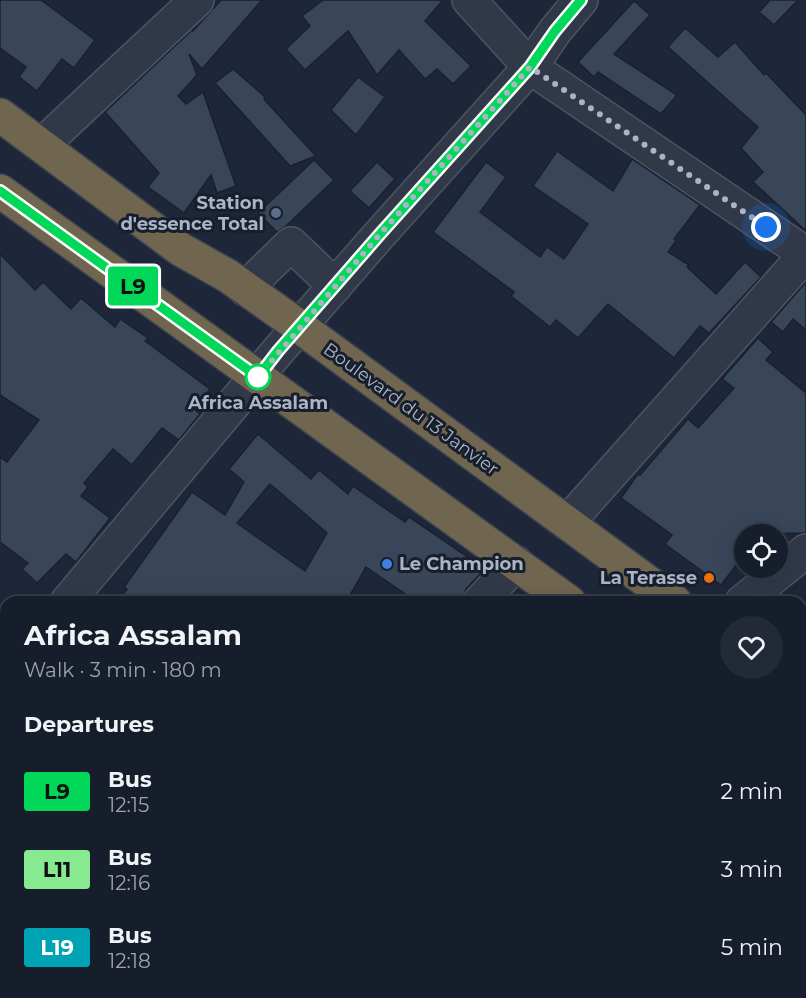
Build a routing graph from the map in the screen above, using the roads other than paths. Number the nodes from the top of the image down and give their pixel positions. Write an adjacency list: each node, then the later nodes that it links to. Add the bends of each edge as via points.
1 (197, 0): 6 (street)
2 (469, 0): 4 (street)
3 (581, 0): 4 (street)
4 (530, 67): 8 (street); 9 (street)
5 (0, 115): 6 (highway, Boulevard du 13 Janvier)
6 (42, 145): 10 (highway, Boulevard du 13 Janvier, via 180,249)
7 (0, 191): 12 (highway)
8 (806, 254): 13 (street)
9 (335, 286): 10 (street, via 291,243); 11 (street)
10 (245, 289): 11 (highway, Boulevard du 13 Janvier)
11 (300, 327): 12 (street); 13 (highway, Boulevard du 13 Janvier)
12 (258, 377): 15 (highway); 16 (street)
13 (567, 523): 19 (highway, Boulevard du 13 Janvier)
14 (806, 551): 20 (street)
15 (516, 563): 17 (street); 18 (highway)
16 (72, 596)
17 (486, 596)
18 (560, 596)
19 (667, 596)
20 (750, 596)

